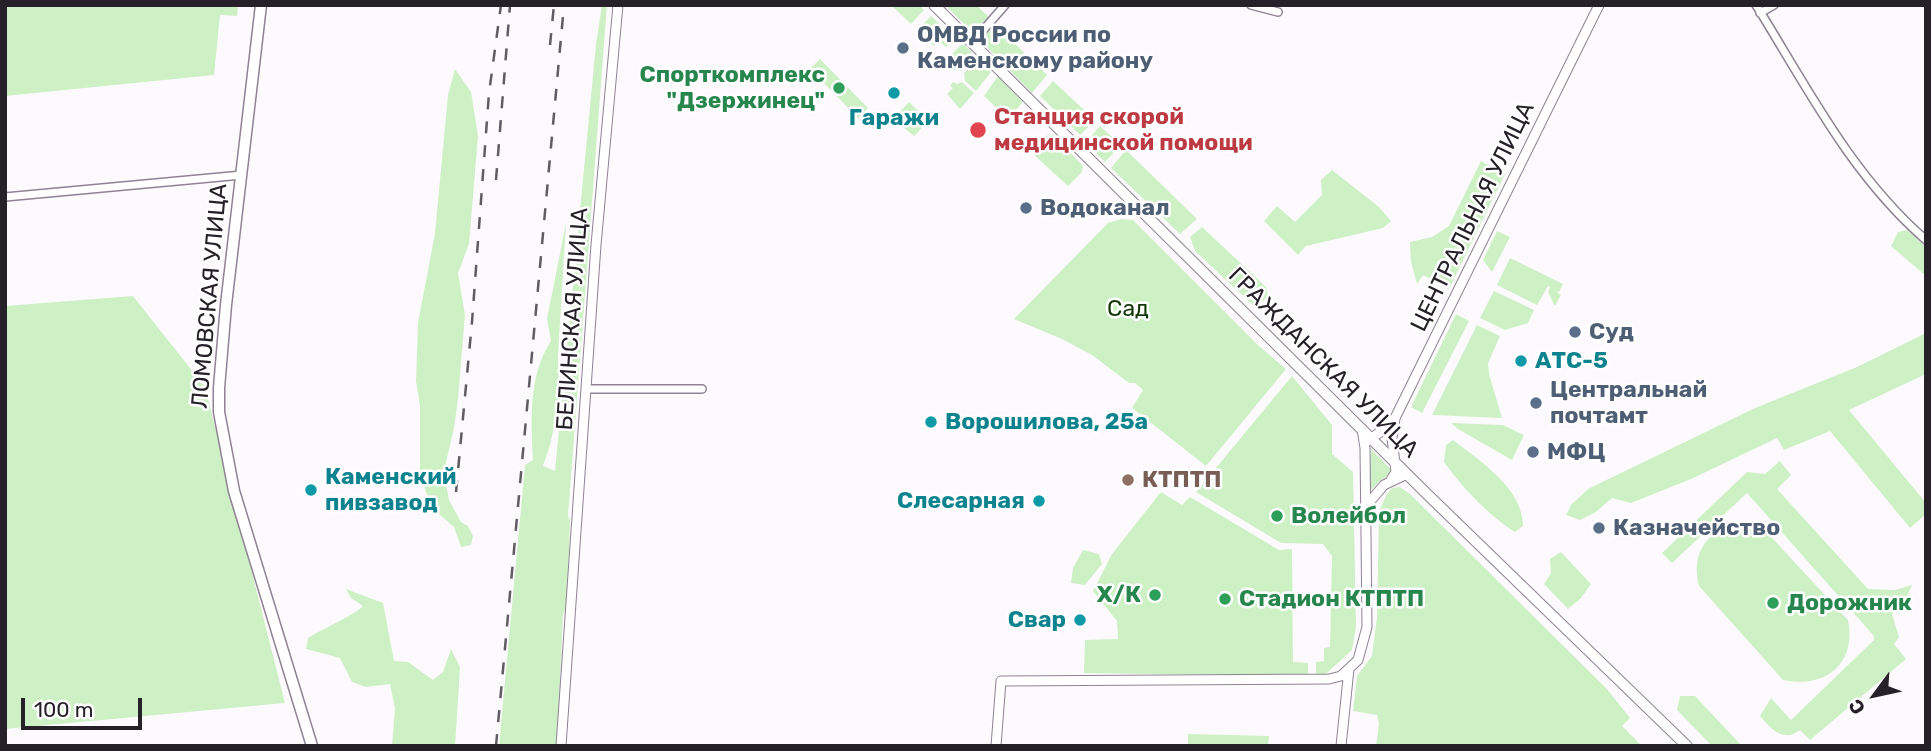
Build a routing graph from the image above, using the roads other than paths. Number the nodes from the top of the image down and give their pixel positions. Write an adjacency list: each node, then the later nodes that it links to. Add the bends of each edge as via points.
1 (261, 5): 11 (main road, ЛОМОВСКАЯ УЛИЦА)
2 (618, 5): 15 (street, БЕЛИНСКАЯ УЛИЦА)
3 (934, 5): 10 (main road, ГРАЖДАНСКАЯ УЛИЦА)
4 (1005, 5): 10 (street)
5 (1251, 5): 9 (street)
6 (1599, 5): 16 (street, ЦЕНТРАЛЬНАЯ УЛИЦА)
7 (1774, 5): 8 (street)
8 (1758, 9): 13 (street, via 1854,161 1891,207)
9 (1278, 12)
10 (972, 43): 17 (main road, ГРАЖДАНСКАЯ УЛИЦА)
11 (242, 176): 12 (street); 27 (main road, ЛОМОВСКАЯ УЛИЦА, via 219,412 234,491)
12 (5, 197)
13 (1926, 240)
14 (702, 388): 15 (street)
15 (586, 389): 28 (street, БЕЛИНСКАЯ УЛИЦА)
16 (1395, 418): 18 (street, ЦЕНТРАЛЬНАЯ УЛИЦА); 19 (street)
17 (1362, 429): 18 (main road, ГРАЖДАНСКАЯ УЛИЦА); 20 (street)
18 (1370, 437): 20 (street); 21 (main road, ГРАЖДАНСКАЯ УЛИЦА)
19 (1392, 444): 21 (street, via 1390,449); 22 (street)
20 (1365, 448): 25 (street)
21 (1382, 448): 22 (main road, ГРАЖДАНСКАЯ УЛИЦА)
22 (1396, 463): 23 (main road, ГРАЖДАНСКАЯ УЛИЦА); 24 (street)
23 (1407, 474): 24 (street); 31 (main road, ГРАЖДАНСКАЯ УЛИЦА)
24 (1391, 481): 25 (street, via 1378,489)
25 (1365, 507): 26 (street, via 1367,627 1358,660)
26 (1349, 670): 29 (street, via 1329,679 1001,681); 30 (street)
27 (312, 746)
28 (561, 746)
29 (996, 746)
30 (1341, 746)
31 (1687, 746)

